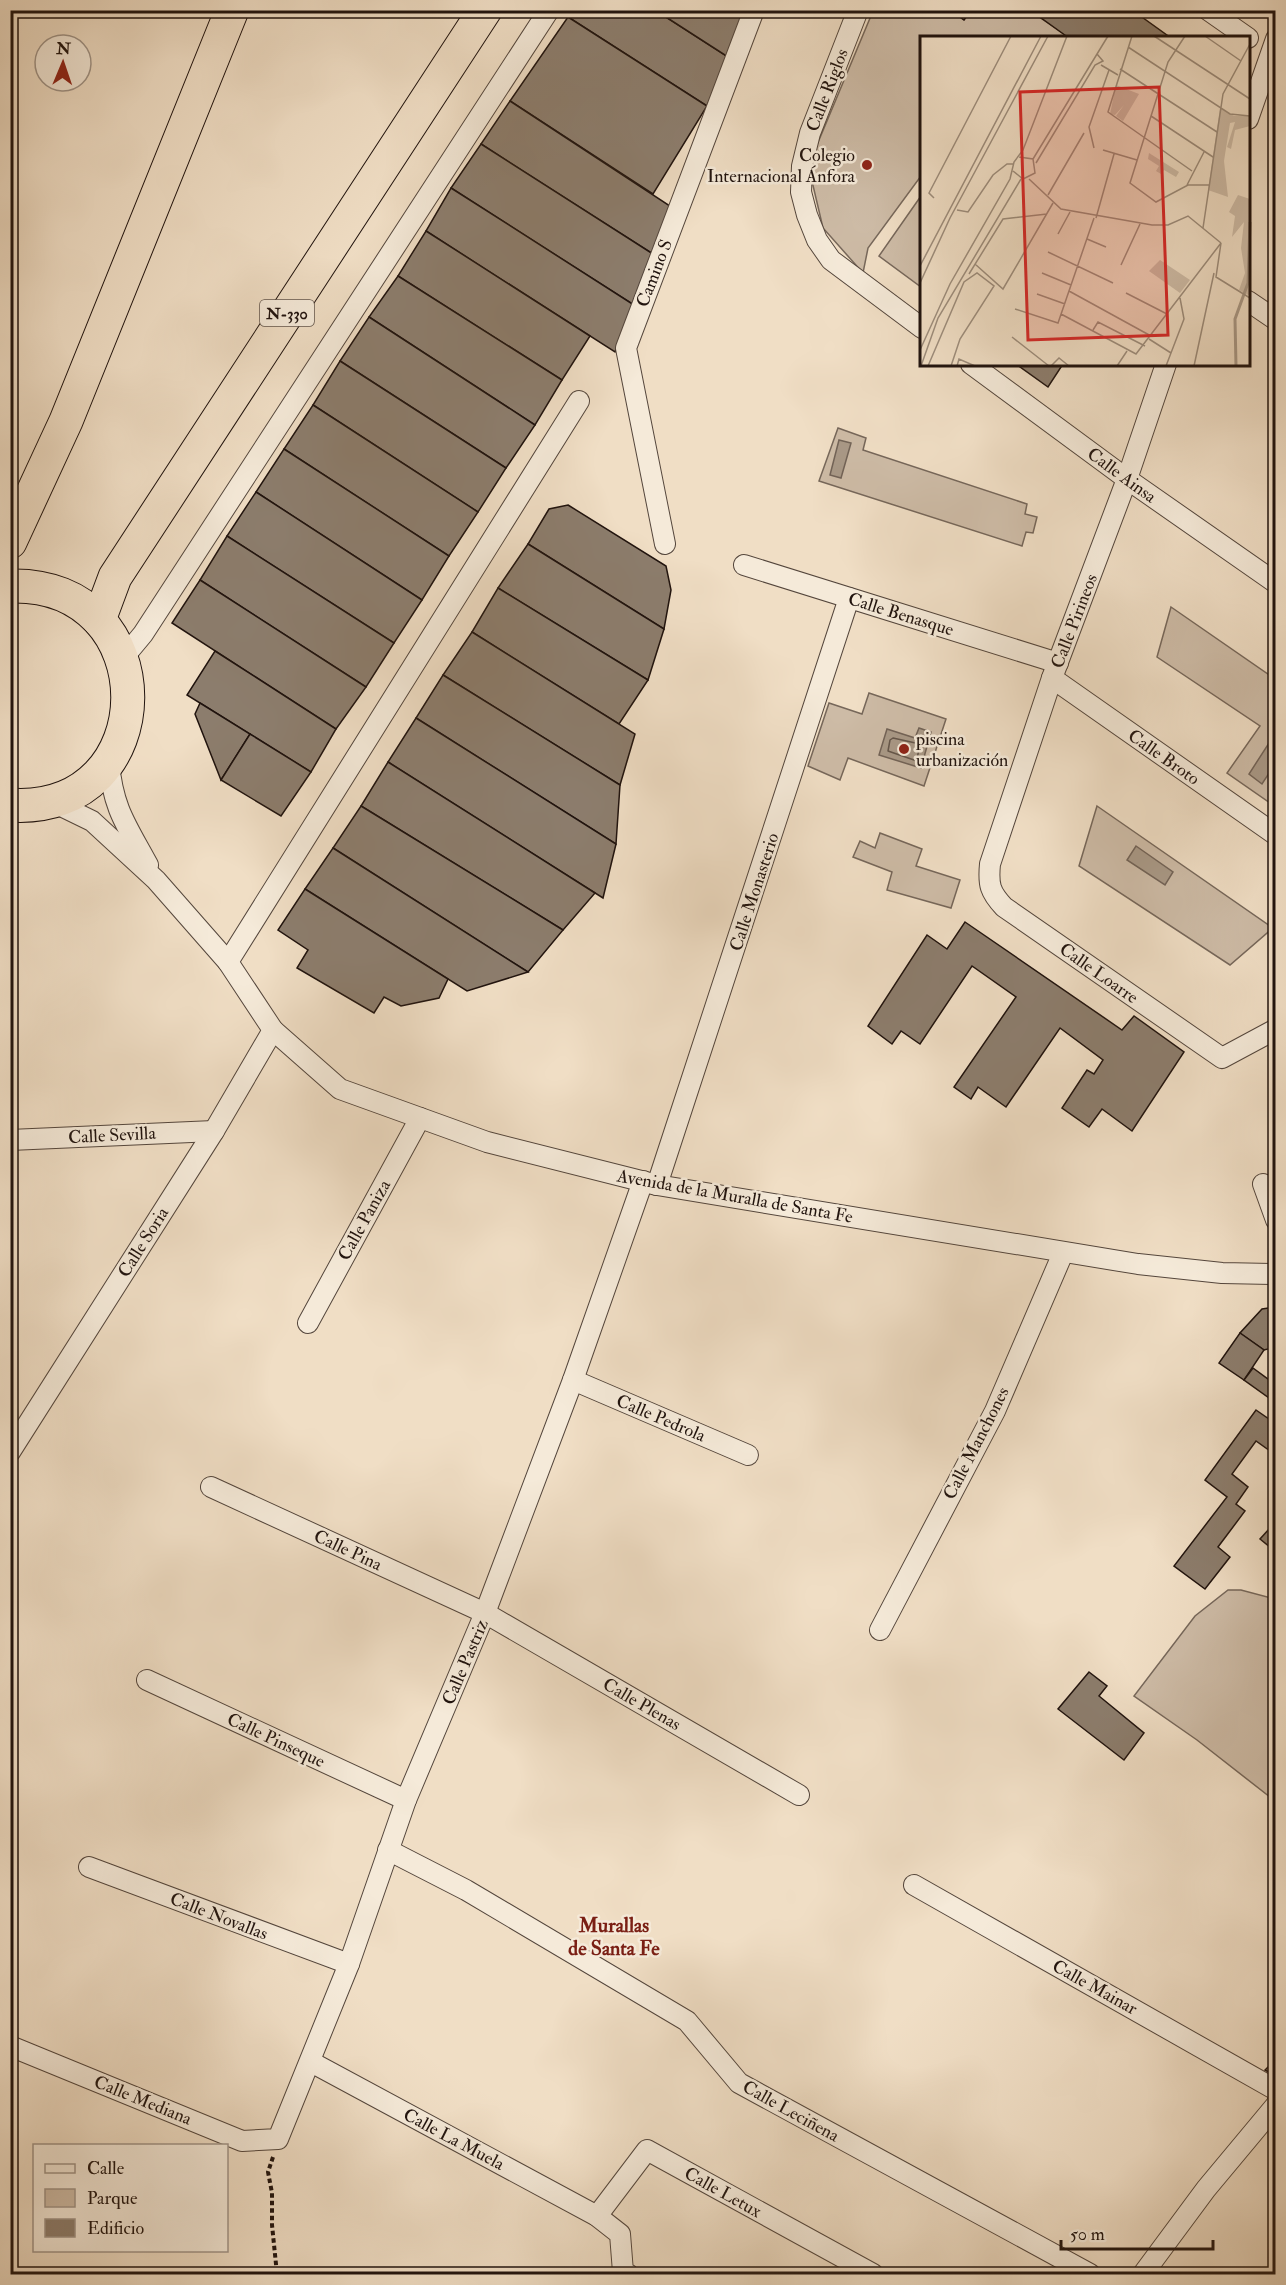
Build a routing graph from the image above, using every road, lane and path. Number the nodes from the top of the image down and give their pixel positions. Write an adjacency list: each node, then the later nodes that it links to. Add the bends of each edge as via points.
1 (232, 10): 18 (highway, via 66,421)
2 (484, 10): 24 (highway, N-330, via 115,577)
3 (549, 10): 25 (street, via 150,624)
4 (754, 10): 19 (street, Camino S, via 626,348)
5 (1208, 10): 7 (street)
6 (856, 17): 13 (street, Calle Riglos, via 810,133 801,192 817,240 831,260)
7 (1245, 36)
8 (1250, 39): 9 (street)
9 (1274, 49): 10 (street)
10 (1250, 114)
11 (1250, 302): 12 (street)
12 (1275, 320)
13 (920, 327)
14 (974, 366): 17 (street, Calle Ainsa)
15 (1165, 366): 17 (street, Calle Pirineos)
16 (579, 402): 33 (street)
17 (1127, 479): 21 (street, Calle Ainsa); 26 (street, Calle Pirineos)
18 (10, 542)
19 (665, 544)
20 (744, 565): 23 (street, Calle Benasque)
21 (1275, 583)
22 (10, 586): 24 (highway, via 50,590)
23 (849, 598): 26 (street, Calle Benasque); 39 (street, Calle Monasterio)
24 (99, 620): 25 (highway)
25 (123, 658): 27 (highway, via 129,701 122,734)
26 (1055, 671): 30 (street, Calle Broto); 31 (street, Calle Pirineos)
27 (108, 763): 28 (highway, via 85,786); 32 (street, Avenida de la Muralla de Santa Fe, via 118,810)
28 (53, 802): 29 (highway); 32 (street, Avenida de la Muralla de Santa Fe, via 93,821)
29 (10, 805)
30 (1275, 836)
31 (988, 879): 34 (street, Calle Loarre, via 992,894 1004,907 1222,1058)
32 (156, 880): 33 (street, Avenida de la Muralla de Santa Fe)
33 (228, 962): 35 (street, Avenida de la Muralla de Santa Fe)
34 (1275, 1029)
35 (273, 1030): 36 (street, Avenida de la Muralla de Santa Fe, via 340,1089); 37 (street, Calle Soria)
36 (420, 1118): 39 (street, Avenida de la Muralla de Santa Fe, via 486,1142); 44 (street, Calle Paniza)
37 (214, 1131): 38 (street, Calle Sevilla); 46 (street, Calle Soria)
38 (10, 1140)
39 (650, 1183): 42 (street, Avenida de la Muralla de Santa Fe); 45 (street, Calle Pastriz)
40 (1263, 1184): 41 (street)
41 (1275, 1220)
42 (1063, 1252): 43 (street, Avenida de la Muralla de Santa Fe, via 1175,1268); 50 (street, Calle Manchones, via 994,1411)
43 (1275, 1274)
44 (308, 1323)
45 (573, 1380): 47 (street, Calle Pedrola); 49 (street, Calle Pastriz)
46 (10, 1452)
47 (748, 1455)
48 (211, 1487): 49 (street, Calle Pina)
49 (485, 1613): 52 (street, Calle Plenas); 53 (street, Calle Pastriz)
50 (880, 1630)
51 (147, 1680): 53 (street, Calle Pinseque)
52 (799, 1794)
53 (406, 1800): 54 (street, Calle Pastriz)
54 (388, 1850): 57 (street, Calle Pastriz); 67 (street, Calle Leciñena, via 466,1890 687,2021 739,2083)
55 (89, 1867): 57 (street, Calle Novallas)
56 (914, 1886): 60 (street, Calle Mainar)
57 (349, 1964): 59 (street, Calle Pastriz)
58 (10, 2046): 62 (street, Calle Mediana, via 242,2141)
59 (311, 2061): 62 (street, Calle Pastriz); 63 (street, Calle La Muela)
60 (1275, 2090)
61 (1275, 2105): 68 (street)
62 (278, 2139): 64 (path, via 268,2172)
63 (597, 2216): 65 (street, Calle La Muela, via 620,2234 623,2272); 66 (street, Calle Letux, via 646,2150)
64 (277, 2274)
65 (628, 2274)
66 (873, 2274)
67 (1090, 2274)
68 (1143, 2274)

